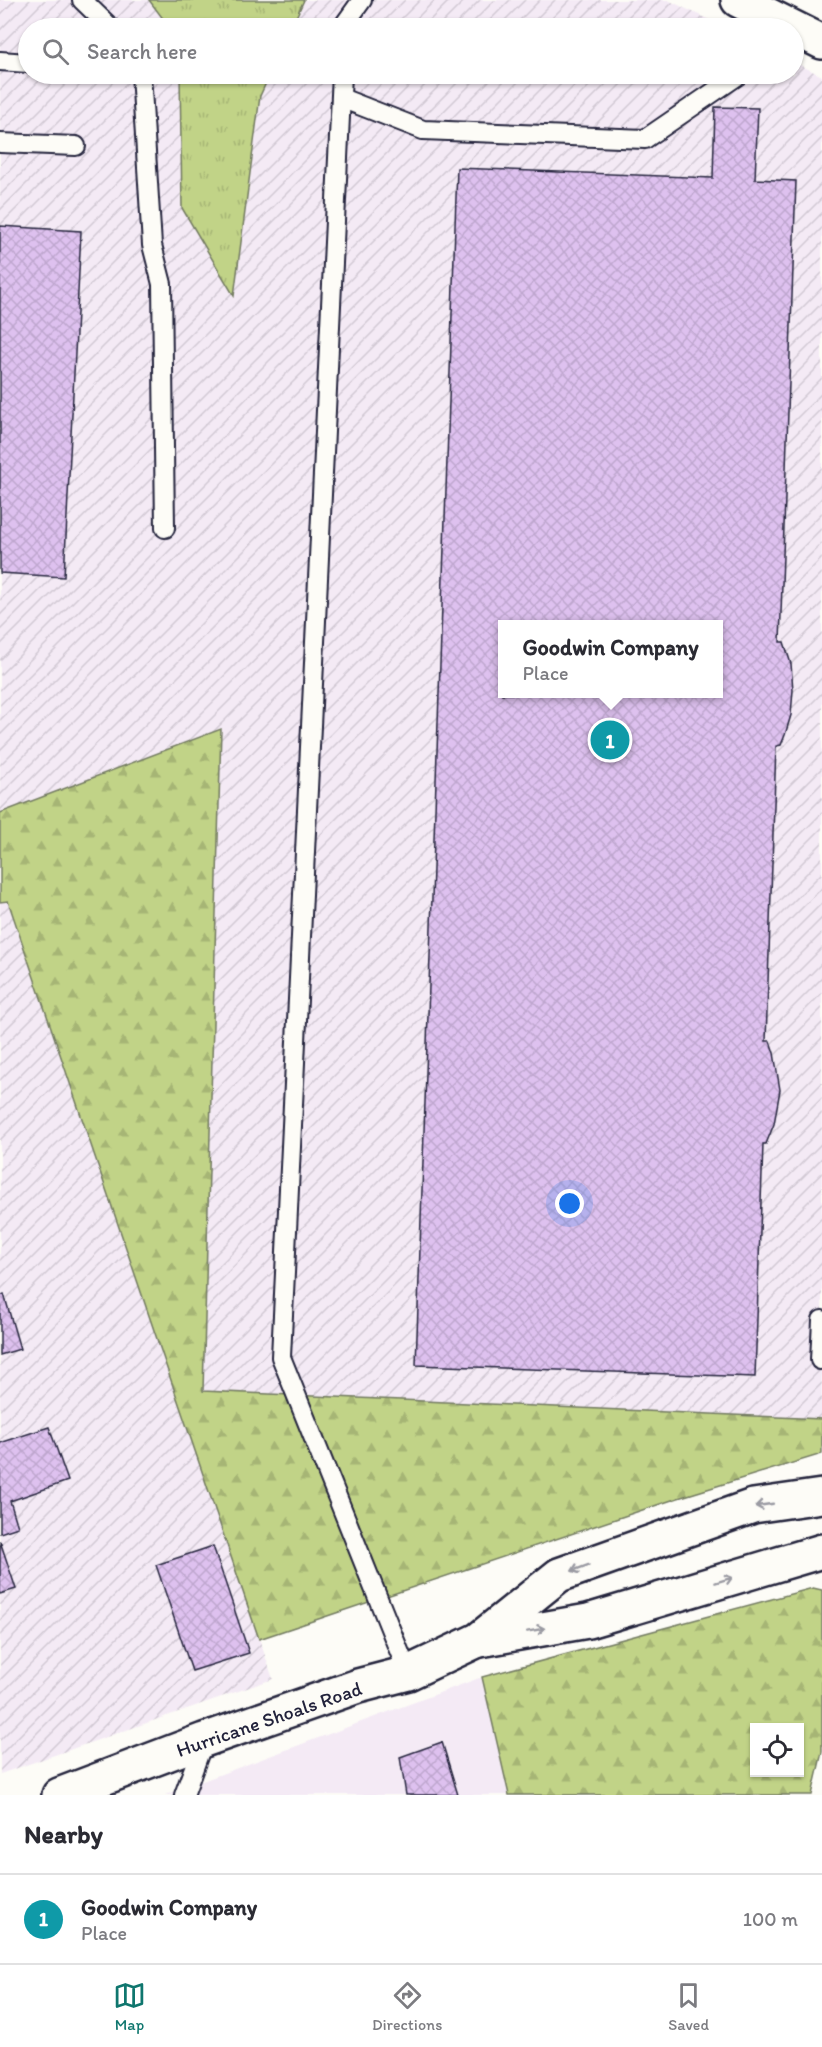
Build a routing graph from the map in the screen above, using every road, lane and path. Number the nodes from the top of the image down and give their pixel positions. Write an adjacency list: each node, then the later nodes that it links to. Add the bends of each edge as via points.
1 (82, 0): 4 (lane)
2 (362, 0): 5 (lane)
3 (738, 0): 6 (street)
4 (101, 18)
5 (349, 18)
6 (769, 18)
7 (804, 35): 8 (street)
8 (822, 42)
9 (0, 61): 10 (lane)
10 (18, 62)
11 (142, 84): 17 (lane, via 152,245 162,284)
12 (342, 84): 14 (lane)
13 (725, 84): 14 (lane, via 645,139 423,130)
14 (341, 98): 23 (lane, via 281,1358)
15 (0, 143): 16 (lane)
16 (75, 146)
17 (165, 528)
18 (822, 1320): 19 (lane)
19 (820, 1360)
20 (822, 1496): 22 (street, Hurricane Shoals Road, one-way to 22, via 753,1506 560,1575)
21 (822, 1551): 22 (street, Hurricane Shoals Road, one-way to 21, via 588,1621)
22 (478, 1640): 23 (street, Hurricane Shoals Road)
23 (408, 1673): 24 (street, Hurricane Shoals Road, via 358,1686)
24 (204, 1740): 25 (street, Hurricane Shoals Road); 27 (lane)
25 (118, 1785): 26 (street, Hurricane Shoals Road)
26 (59, 1795)
27 (184, 1795)

